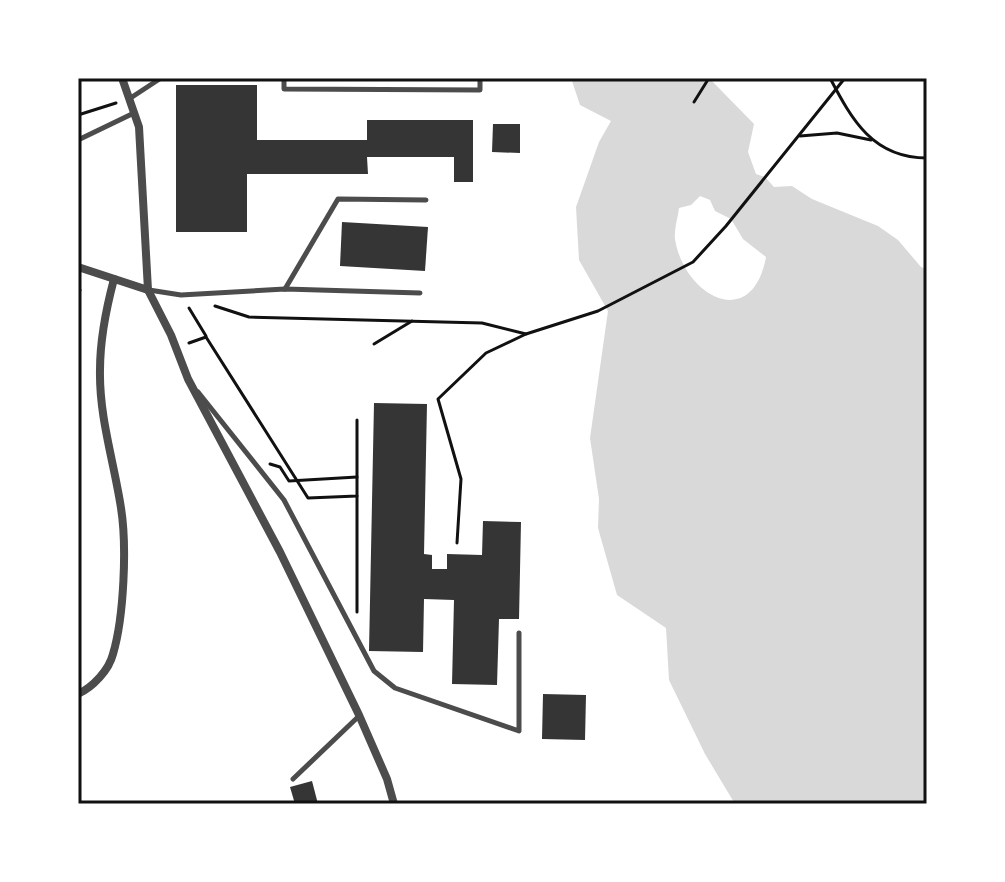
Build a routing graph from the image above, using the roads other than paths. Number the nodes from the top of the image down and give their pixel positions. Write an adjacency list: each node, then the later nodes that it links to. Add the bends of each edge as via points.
1 (161, 78): 5 (lane)
2 (284, 78): 3 (lane, via 284,89 465,90 480,90)
3 (480, 78)
4 (124, 83): 5 (street)
5 (129, 99): 6 (street)
6 (134, 113): 7 (lane); 12 (street)
7 (78, 140)
8 (426, 200): 11 (lane, via 338,199)
9 (78, 267): 10 (street)
10 (114, 279): 12 (street); 16 (street, via 104,318 100,371 122,511 123,593 113,657 91,687)
11 (285, 289): 12 (lane, via 181,295); 13 (lane)
12 (148, 290): 14 (street)
13 (420, 293)
14 (188, 379): 15 (lane, via 284,500 374,671 395,688 519,731); 17 (street)
15 (519, 633)
16 (78, 694)
17 (359, 716): 18 (lane); 19 (street)
18 (293, 779)
19 (394, 804)

